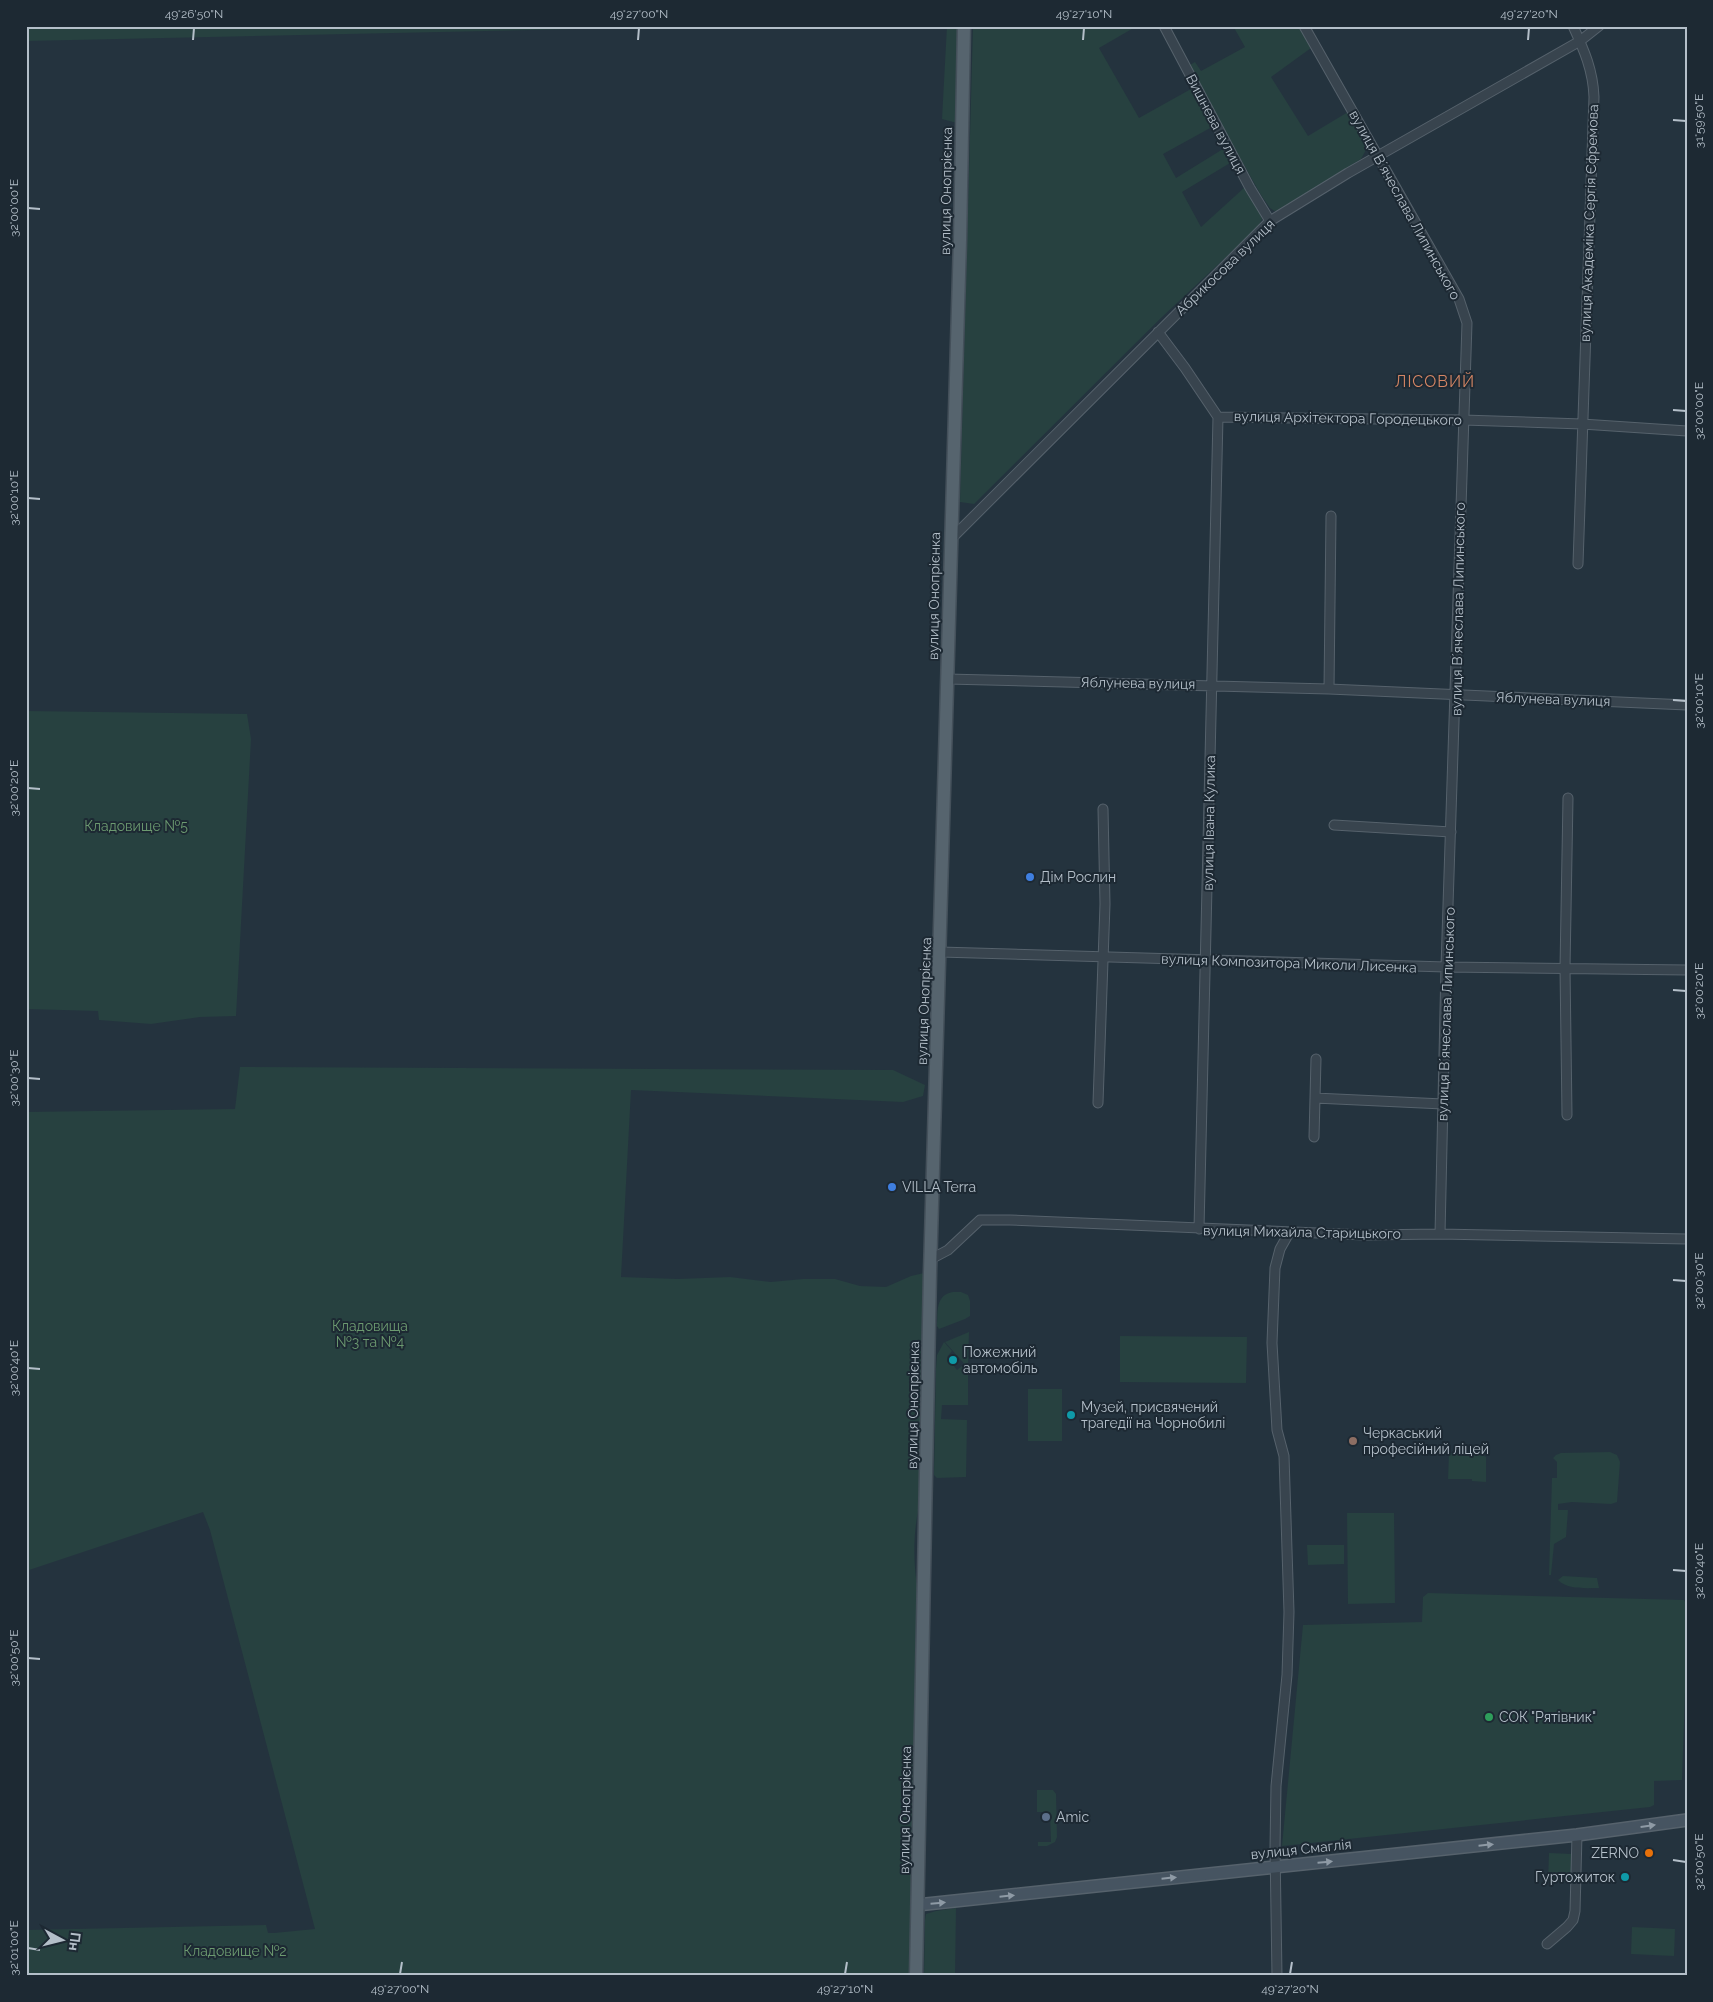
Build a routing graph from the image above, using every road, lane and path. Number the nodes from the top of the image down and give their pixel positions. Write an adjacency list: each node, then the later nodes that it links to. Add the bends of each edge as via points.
1 (964, 26): 15 (main road, вулиця Онопрієнка)
2 (1164, 26): 8 (street, Вишнева вулиця)
3 (1304, 26): 7 (street, вулиця Вʼячеслава Липинського)
4 (1573, 26): 6 (street, вулиця Академіка Сергія Єфремова)
5 (1599, 26): 6 (street, Абрикосова вулиця)
6 (1580, 41): 7 (street, Абрикосова вулиця); 12 (street, вулиця Академіка Сергія Єфремова, via 1589,62 1594,96)
7 (1379, 156): 8 (street, Абрикосова вулиця); 11 (street, вулиця Вʼячеслава Липинського, via 1459,299 1467,323)
8 (1270, 222): 9 (street, Абрикосова вулиця)
9 (1158, 332): 10 (street, вулиця Архітектора Городецького); 15 (street, Абрикосова вулиця)
10 (1218, 417): 11 (street, вулиця Архітектора Городецького); 18 (street, вулиця Івана Кулика)
11 (1463, 420): 12 (street, вулиця Архітектора Городецького); 20 (street, вулиця Вʼячеслава Липинського)
12 (1582, 424): 13 (street, вулиця Архітектора Городецького); 16 (street)
13 (1687, 431)
14 (1331, 516): 19 (street)
15 (951, 539): 17 (main road, вулиця Онопрієнка)
16 (1578, 564)
17 (948, 679): 18 (street, Яблунева вулиця); 26 (main road, вулиця Онопрієнка)
18 (1212, 685): 19 (street, Яблунева вулиця); 28 (street, вулиця Івана Кулика)
19 (1329, 689): 20 (street, Яблунева вулиця)
20 (1457, 695): 21 (street, Яблунева вулиця); 25 (street, вулиця Вʼячеслава Липинського)
21 (1687, 704)
22 (1568, 798): 30 (street)
23 (1103, 809): 27 (street)
24 (1334, 825): 25 (street)
25 (1451, 832): 29 (street, вулиця Вʼячеслава Липинського)
26 (940, 952): 27 (street, вулиця Композитора Миколи Лисенка); 42 (main road, вулиця Онопрієнка)
27 (1103, 957): 28 (street, вулиця Композитора Миколи Лисенка); 34 (street)
28 (1206, 961): 29 (street, вулиця Композитора Миколи Лисенка); 38 (street, вулиця Івана Кулика)
29 (1446, 967): 30 (street, вулиця Композитора Миколи Лисенка); 35 (street, вулиця Вʼячеслава Липинського)
30 (1565, 968): 31 (street, вулиця Композитора Миколи Лисенка); 36 (street)
31 (1687, 970)
32 (1316, 1059): 33 (street)
33 (1315, 1098): 35 (street); 37 (street)
34 (1098, 1103)
35 (1443, 1104): 40 (street, вулиця Вʼячеслава Липинського)
36 (1566, 1115)
37 (1314, 1137)
38 (1199, 1229): 39 (street, вулиця Михайла Старицького); 42 (street, вулиця Михайла Старицького, via 980,1220 948,1250)
39 (1289, 1233): 40 (street, вулиця Михайла Старицького); 45 (street, via 1280,1249 1276,1268 1272,1342 1277,1430 1284,1456 1289,1612 1287,1675 1276,1786)
40 (1440, 1234): 41 (street, вулиця Михайла Старицького)
41 (1687, 1239)
42 (931, 1259): 46 (main road, вулиця Онопрієнка)
43 (1687, 1820): 44 (street, вулиця Смаглія, one-way to 43)
44 (1577, 1835): 45 (street, вулиця Смаглія, one-way to 44); 47 (street, via 1573,1920)
45 (1276, 1866): 46 (street, вулиця Смаглія, one-way to 45); 49 (street)
46 (917, 1905): 48 (main road, вулиця Онопрієнка)
47 (1547, 1944)
48 (916, 1976)
49 (1277, 1976)

